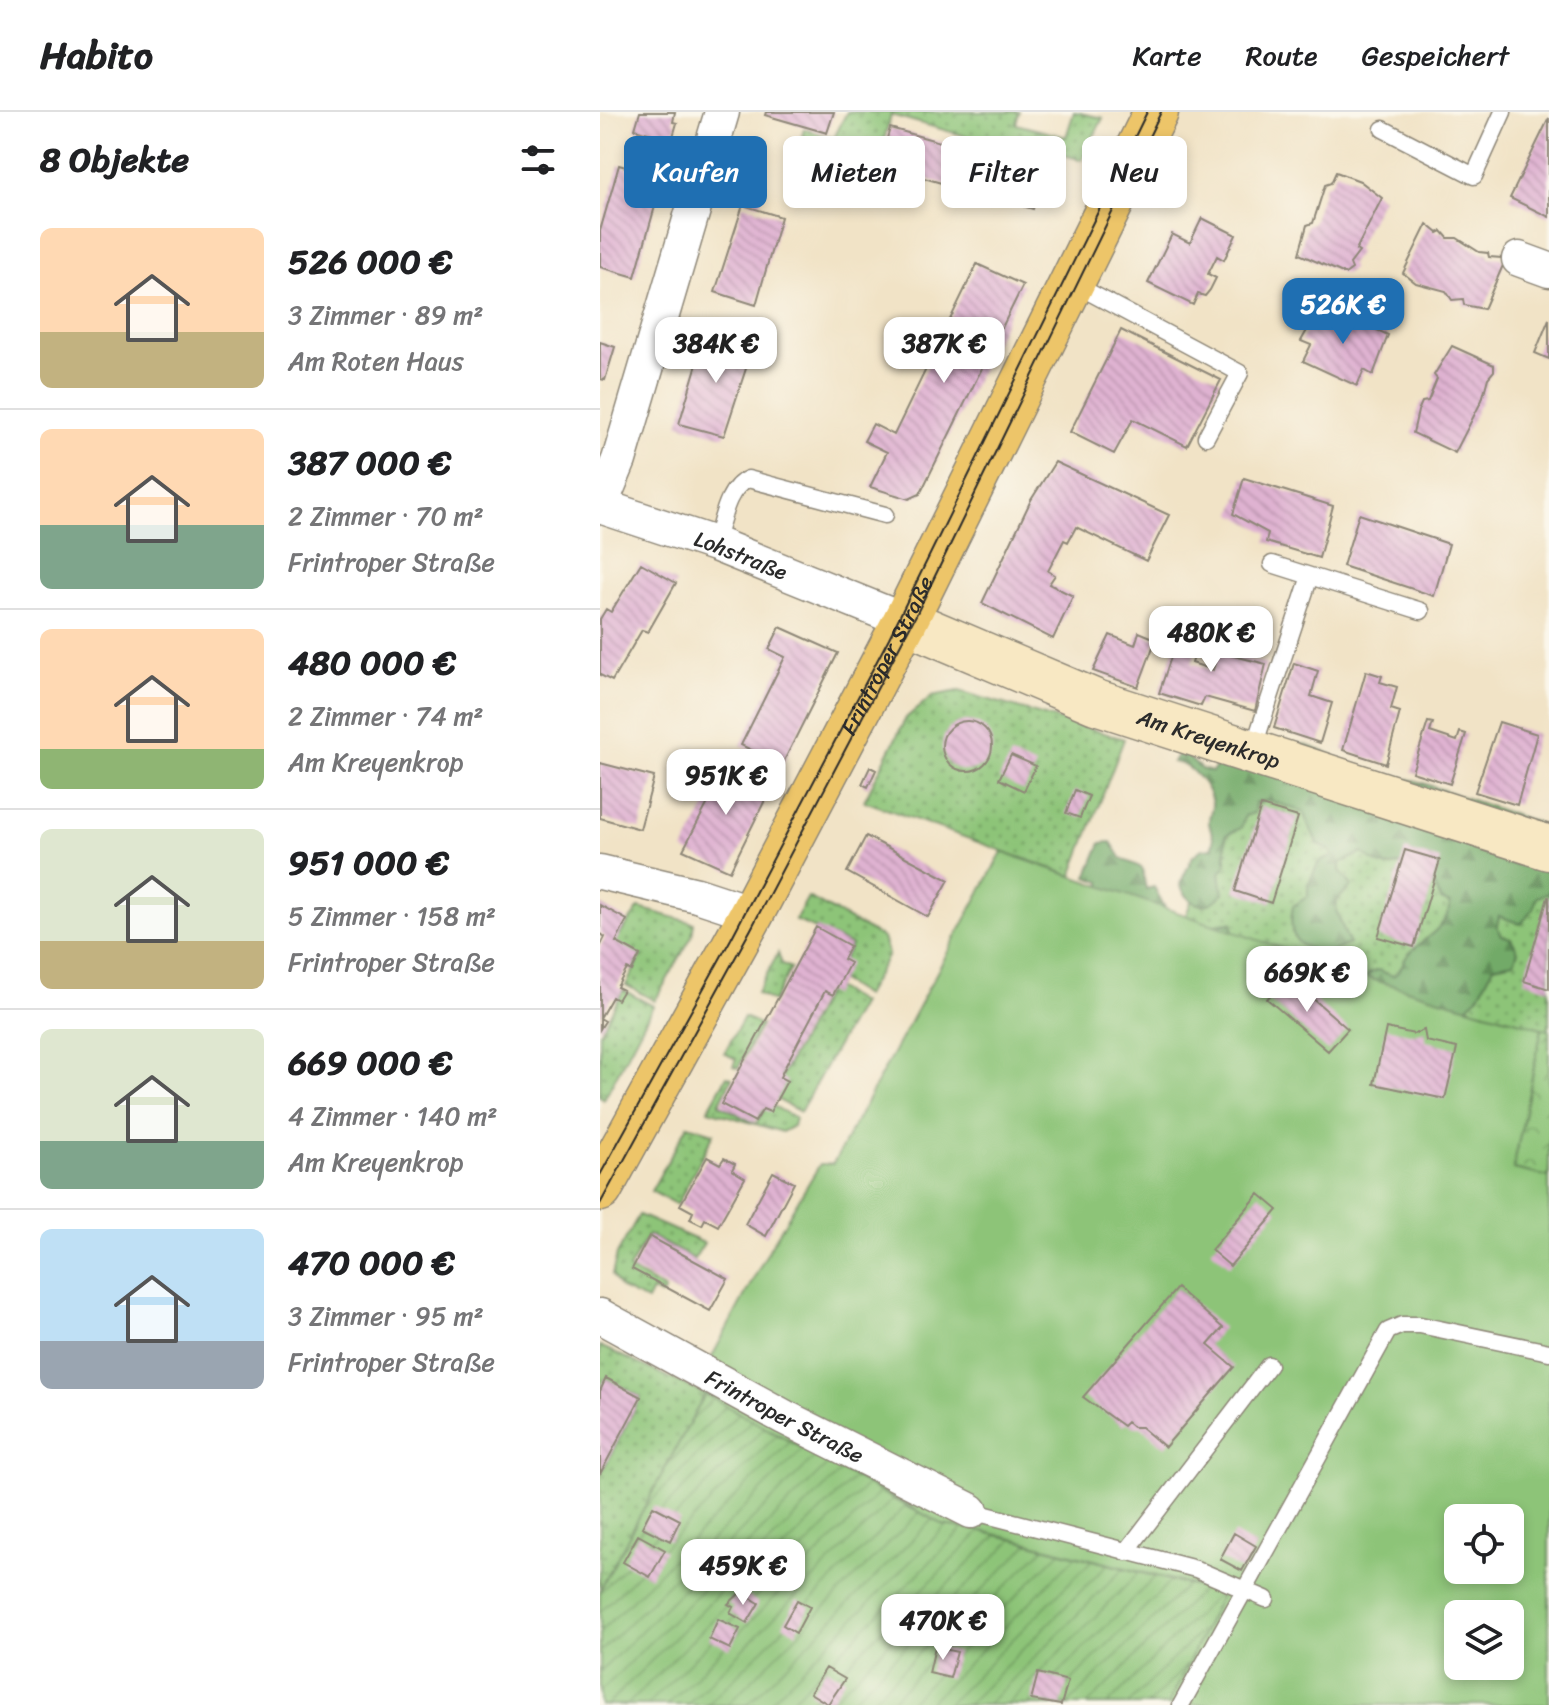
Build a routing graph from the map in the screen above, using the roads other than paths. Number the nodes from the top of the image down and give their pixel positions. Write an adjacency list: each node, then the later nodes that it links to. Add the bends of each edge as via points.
1 (722, 112): 7 (street, via 619,460)
2 (1156, 112): 5 (main road, Frintroper Straße)
3 (1503, 112): 4 (lane, via 1474,176)
4 (1383, 129)
5 (1073, 284): 6 (lane, via 1240,373); 13 (main road, Frintroper Straße)
6 (1206, 437)
7 (600, 506): 9 (street, Lohstraße)
8 (885, 515): 9 (lane, via 748,479 733,492)
9 (715, 544): 13 (street, Lohstraße)
10 (1272, 564): 11 (lane)
11 (1310, 576): 12 (lane); 14 (lane)
12 (1421, 611)
13 (891, 616): 14 (main road, Am Kreyenkrop, via 1096,702); 17 (main road, Frintroper Straße)
14 (1252, 752): 15 (main road, Am Kreyenkrop)
15 (1549, 848)
16 (600, 872): 17 (street)
17 (752, 913): 18 (main road, Frintroper Straße)
18 (600, 1189)
19 (600, 1316): 22 (street, Frintroper Straße)
20 (1549, 1352): 24 (lane, via 1420,1325 1388,1331)
21 (1269, 1365): 23 (lane)
22 (971, 1511): 23 (lane)
23 (1126, 1552): 24 (lane, via 1196,1569)
24 (1244, 1588): 25 (lane); 26 (lane)
25 (1266, 1599)
26 (1181, 1705)

